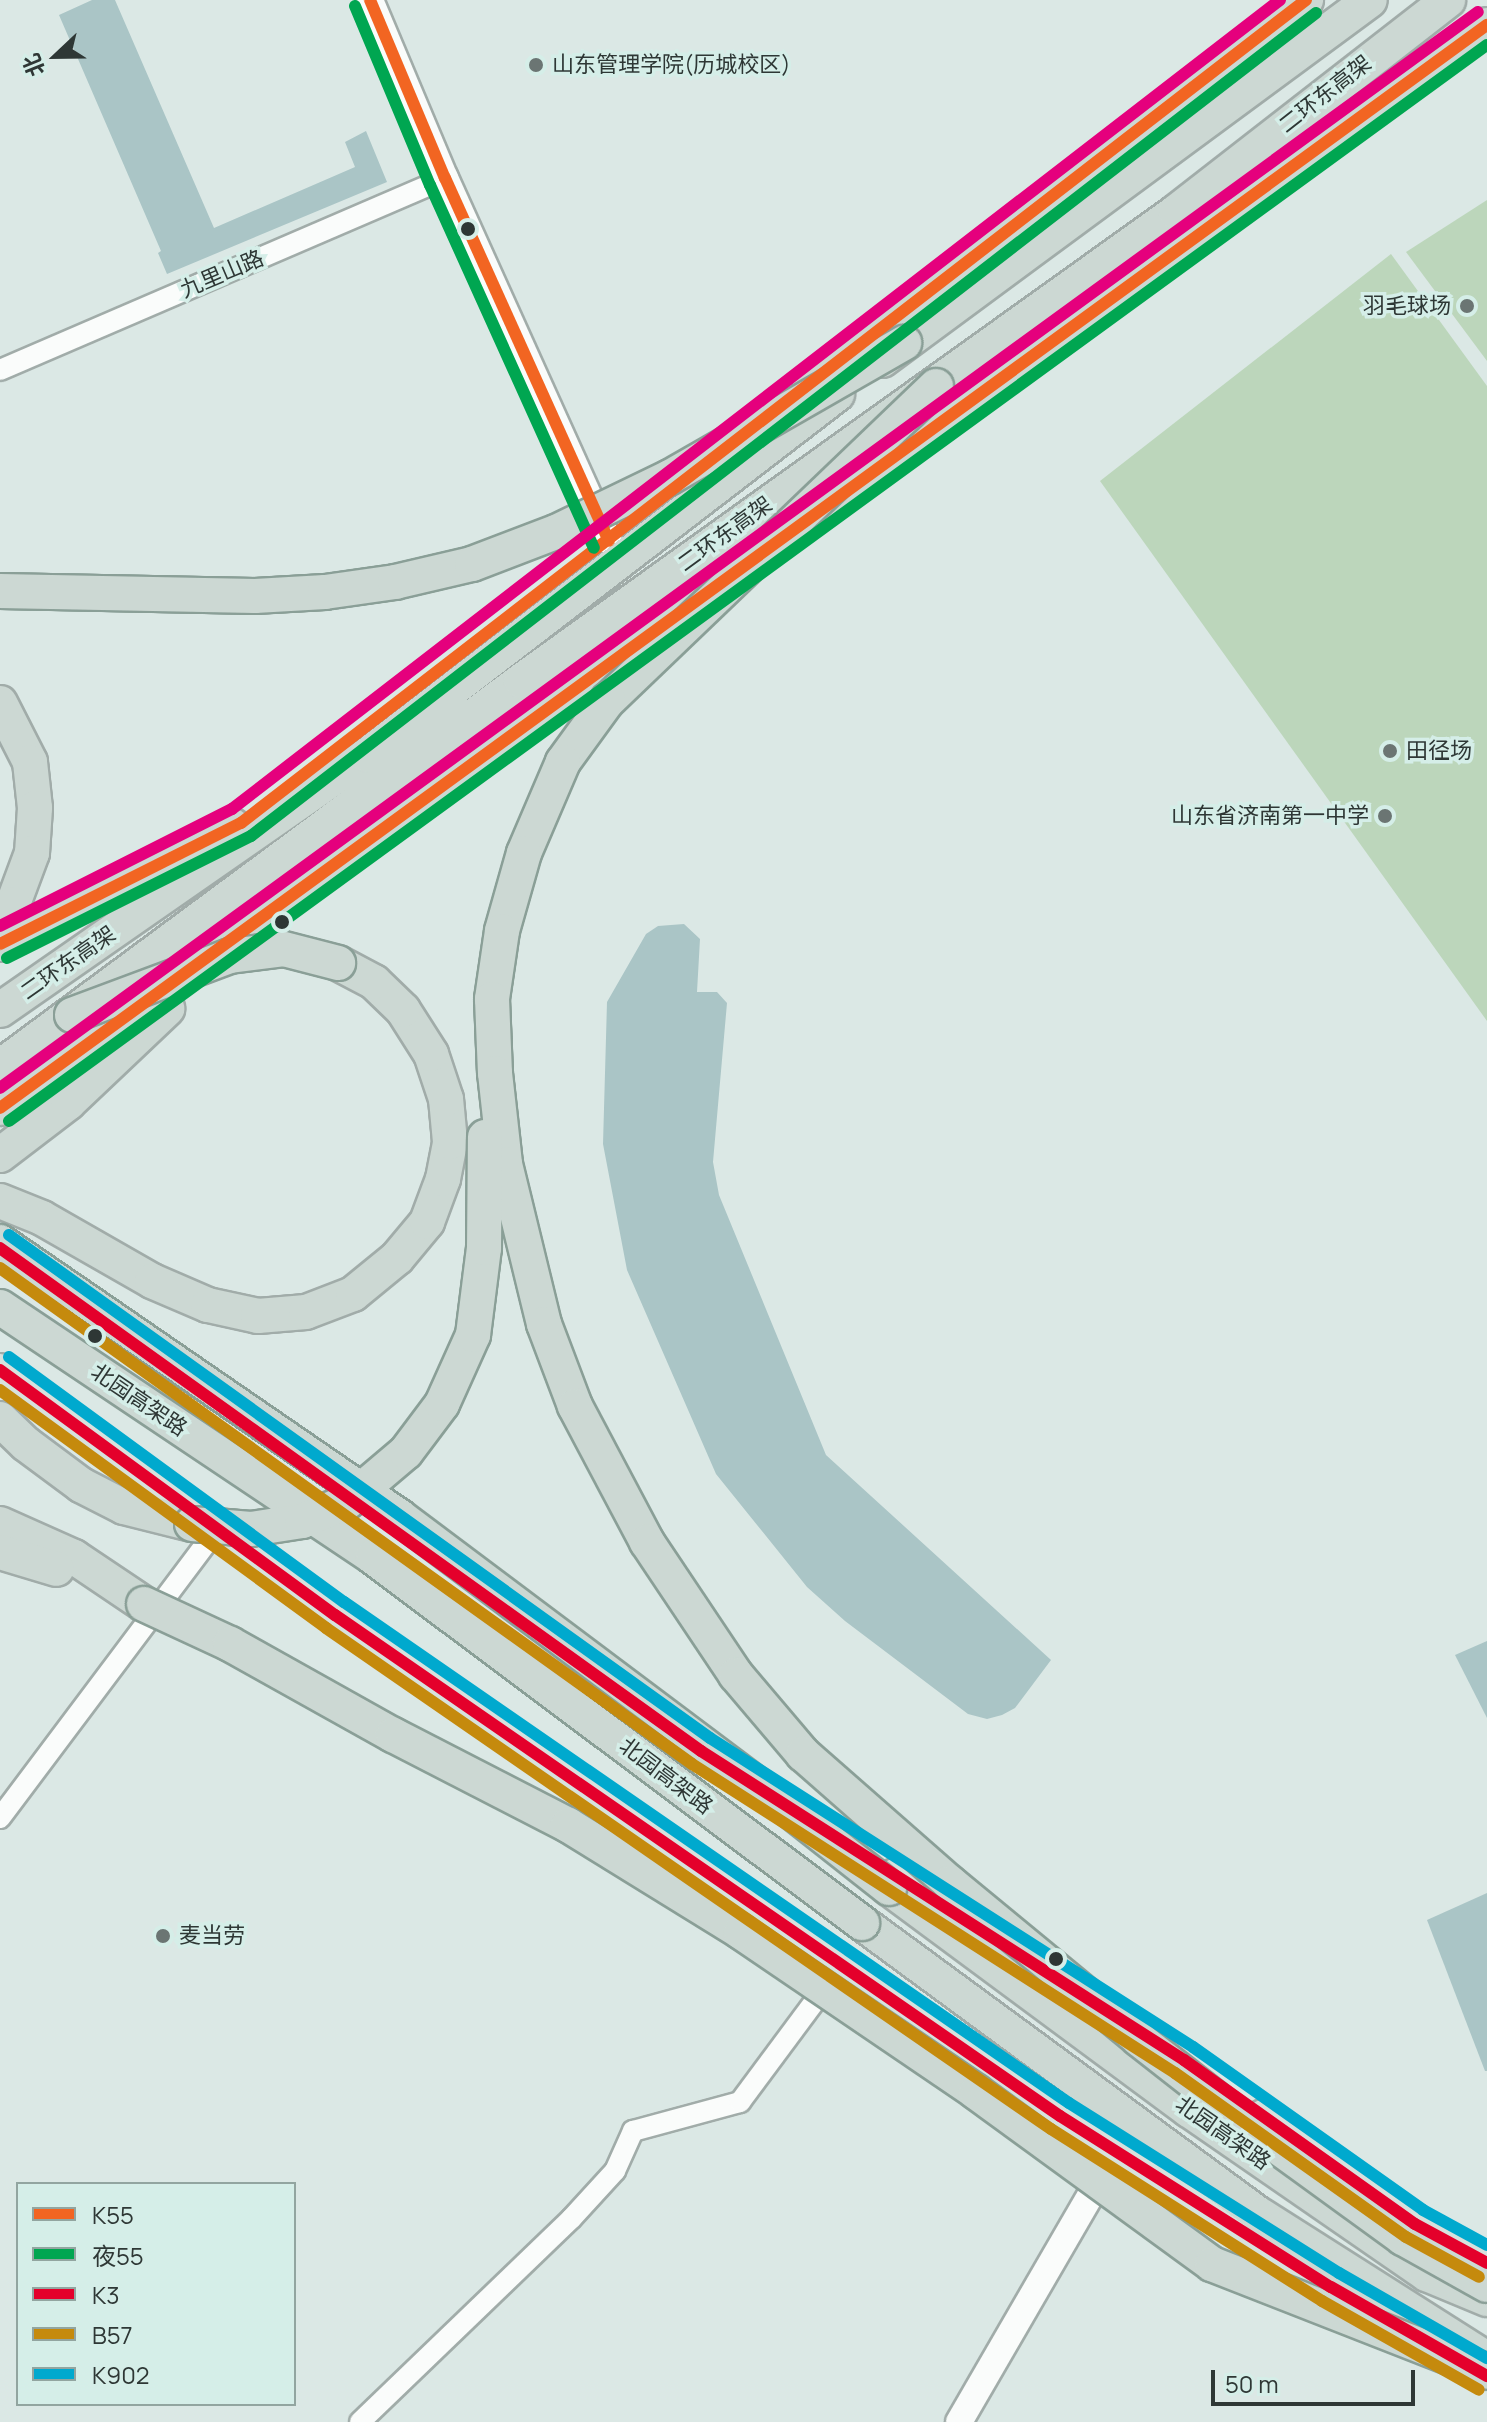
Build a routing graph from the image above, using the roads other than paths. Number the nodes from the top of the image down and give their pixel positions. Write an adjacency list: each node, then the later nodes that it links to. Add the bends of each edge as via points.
1 (370, 0): 6 (street)
2 (1306, 0): 10 (highway)
3 (1370, 0): 7 (highway, 二环东高架)
4 (1448, 0): 9 (highway, 二环东高架, via 1176,212)
5 (1487, 25): 14 (highway)
6 (445, 178): 8 (street, 九里山路); 10 (street)
7 (904, 343): 11 (highway, bridge, via 670,477 556,532 472,564 395,582 269,595); 19 (highway, 二环东高架, bridge, via 367,755)
8 (0, 370)
9 (936, 386): 18 (highway, bridge, via 672,637 599,713 563,762 524,853 502,931); 20 (highway, 二环东高架, bridge, via 336,815)
10 (609, 541): 13 (highway)
11 (0, 591)
12 (0, 703): 15 (highway, via 30,762 35,808 32,853)
13 (241, 823): 16 (highway); 17 (highway)
14 (266, 915): 22 (highway); 23 (highway, via 68,1103)
15 (0, 926)
16 (0, 944)
17 (0, 994)
18 (492, 999): 28 (highway, bridge, via 484,1248 473,1335 442,1404 406,1452 347,1502 302,1521 251,1529 192,1524 124,1507 81,1485); 37 (highway, bridge, via 505,1164 544,1324 575,1406 640,1530 736,1675 814,1764 1139,2039 1403,2238)
19 (0, 1010)
20 (72, 1015): 21 (highway, 二环东高架); 24 (highway, bridge, via 230,956 284,949 338,963 374,982 403,1010 431,1054 446,1099 450,1142 427,1222 397,1258 353,1294 306,1312 258,1316 208,1305 152,1281 42,1218)
21 (0, 1067)
22 (0, 1108)
23 (0, 1155)
24 (0, 1201)
25 (0, 1245): 36 (main road, via 701,1751 1184,2060 1415,2224); 38 (highway, 北园高架路, bridge, via 400,1517 1189,2110 1427,2274)
26 (0, 1307): 39 (highway, 北园高架路, bridge, via 373,1557 1260,2215)
27 (0, 1370): 30 (main road)
28 (0, 1419)
29 (0, 1524): 32 (highway, via 74,1557)
30 (217, 1529): 33 (street); 35 (main road)
31 (0, 1552): 32 (highway, via 65,1571)
32 (144, 1604): 34 (highway, bridge, via 230,1644 568,1825)
33 (0, 1818)
34 (824, 1989): 40 (highway, bridge, via 1212,2264); 41 (street, via 740,2102 633,2131 615,2171 571,2219)
35 (1116, 2151): 40 (main road, via 1331,2287); 42 (street)
36 (1487, 2263)
37 (1487, 2285)
38 (1487, 2299)
39 (1487, 2359)
40 (1487, 2374)
41 (360, 2422)
42 (959, 2422)

